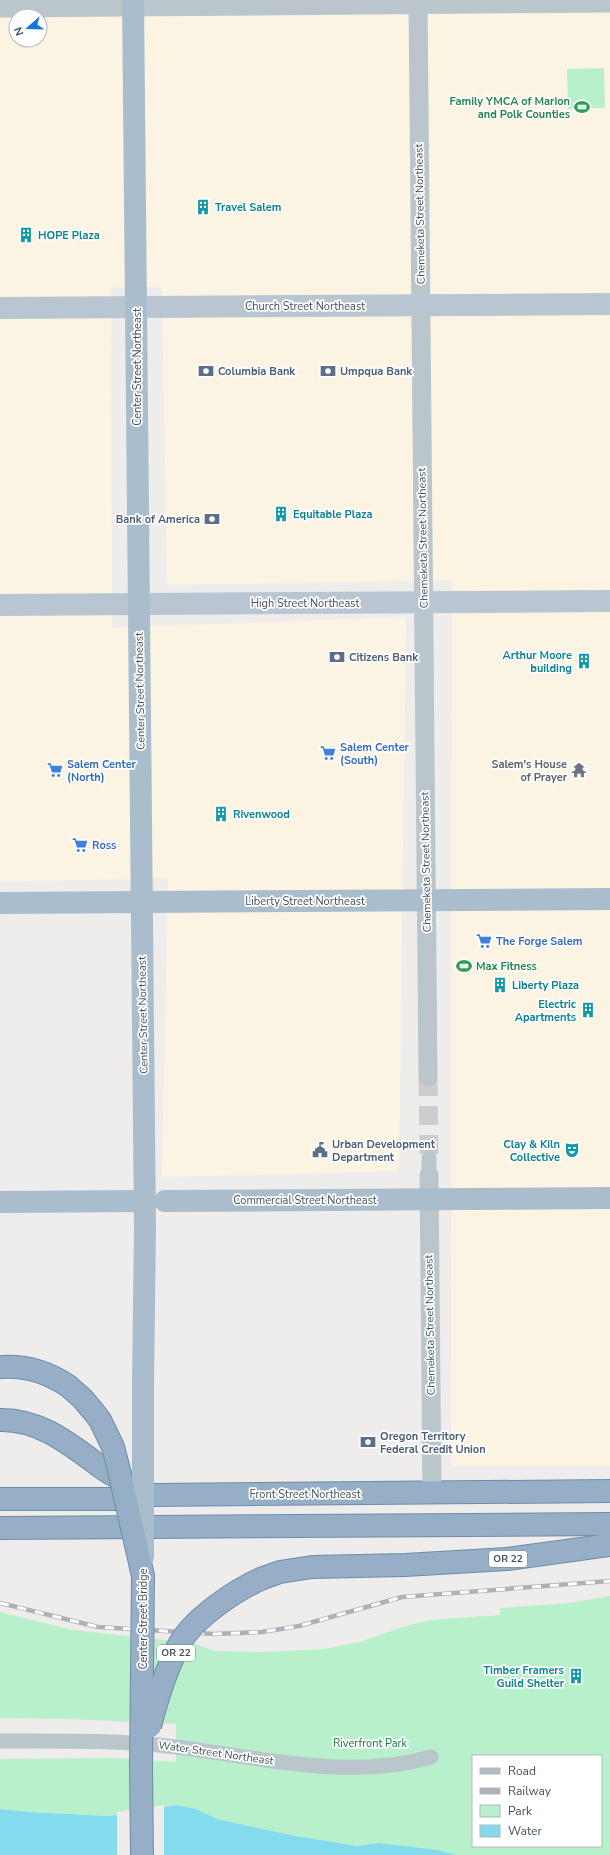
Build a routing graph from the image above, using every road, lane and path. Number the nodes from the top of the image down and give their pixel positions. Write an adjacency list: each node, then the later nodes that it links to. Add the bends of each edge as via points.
1 (418, 3): 2 (street); 3 (street); 6 (street, Chemeketa Street Northeast)
2 (610, 3)
3 (134, 4): 4 (street); 8 (main road, Center Street Northeast)
4 (0, 8)
5 (610, 304): 6 (main road, Church Street Northeast)
6 (421, 305): 8 (main road, Church Street Northeast); 10 (street, Chemeketa Street Northeast)
7 (0, 308): 8 (main road, Church Street Northeast)
8 (136, 308): 11 (main road, Center Street Northeast)
9 (610, 601): 10 (main road, High Street Northeast)
10 (424, 602): 11 (main road, High Street Northeast); 14 (street, Chemeketa Street Northeast)
11 (139, 604): 12 (main road, High Street Northeast); 15 (main road, Center Street Northeast)
12 (0, 605)
13 (610, 899): 14 (main road, Liberty Street Northeast)
14 (427, 900): 15 (main road, Liberty Street Northeast); 17 (street, Chemeketa Street Northeast)
15 (142, 902): 16 (main road, Liberty Street Northeast); 21 (main road, Center Street Northeast)
16 (0, 903)
17 (428, 1077)
18 (429, 1166): 20 (street, Chemeketa Street Northeast)
19 (610, 1198): 20 (main road, Commercial Street Northeast)
20 (429, 1199): 21 (main road, Commercial Street Northeast); 27 (street, Chemeketa Street Northeast)
21 (155, 1201): 22 (main road, Commercial Street Northeast); 24 (main road, Center Street Northeast)
22 (0, 1202)
23 (0, 1367): 33 (highway, bridge, via 17,1367 46,1374 82,1398 100,1420 113,1447)
24 (143, 1383): 33 (main road, Center Street Bridge, bridge)
25 (0, 1420): 28 (highway, via 42,1428 106,1470)
26 (610, 1491): 27 (highway, Front Street Northeast)
27 (432, 1493): 28 (highway, Front Street Northeast)
28 (152, 1495): 29 (highway, Front Street Northeast, via 121,1498)
29 (0, 1499)
30 (610, 1524): 31 (highway)
31 (0, 1528)
32 (610, 1544): 36 (highway, OR 22, bridge, via 507,1559 312,1567 280,1572 263,1578 225,1599 203,1617 181,1642 156,1702)
33 (143, 1576): 36 (highway, Center Street Bridge, bridge)
34 (0, 1741): 35 (street, Water Street Northeast, via 124,1742 272,1761 341,1766 388,1766 408,1764)
35 (431, 1757)
36 (142, 1765): 37 (highway, Center Street Bridge / OR 22)
37 (142, 1855)

